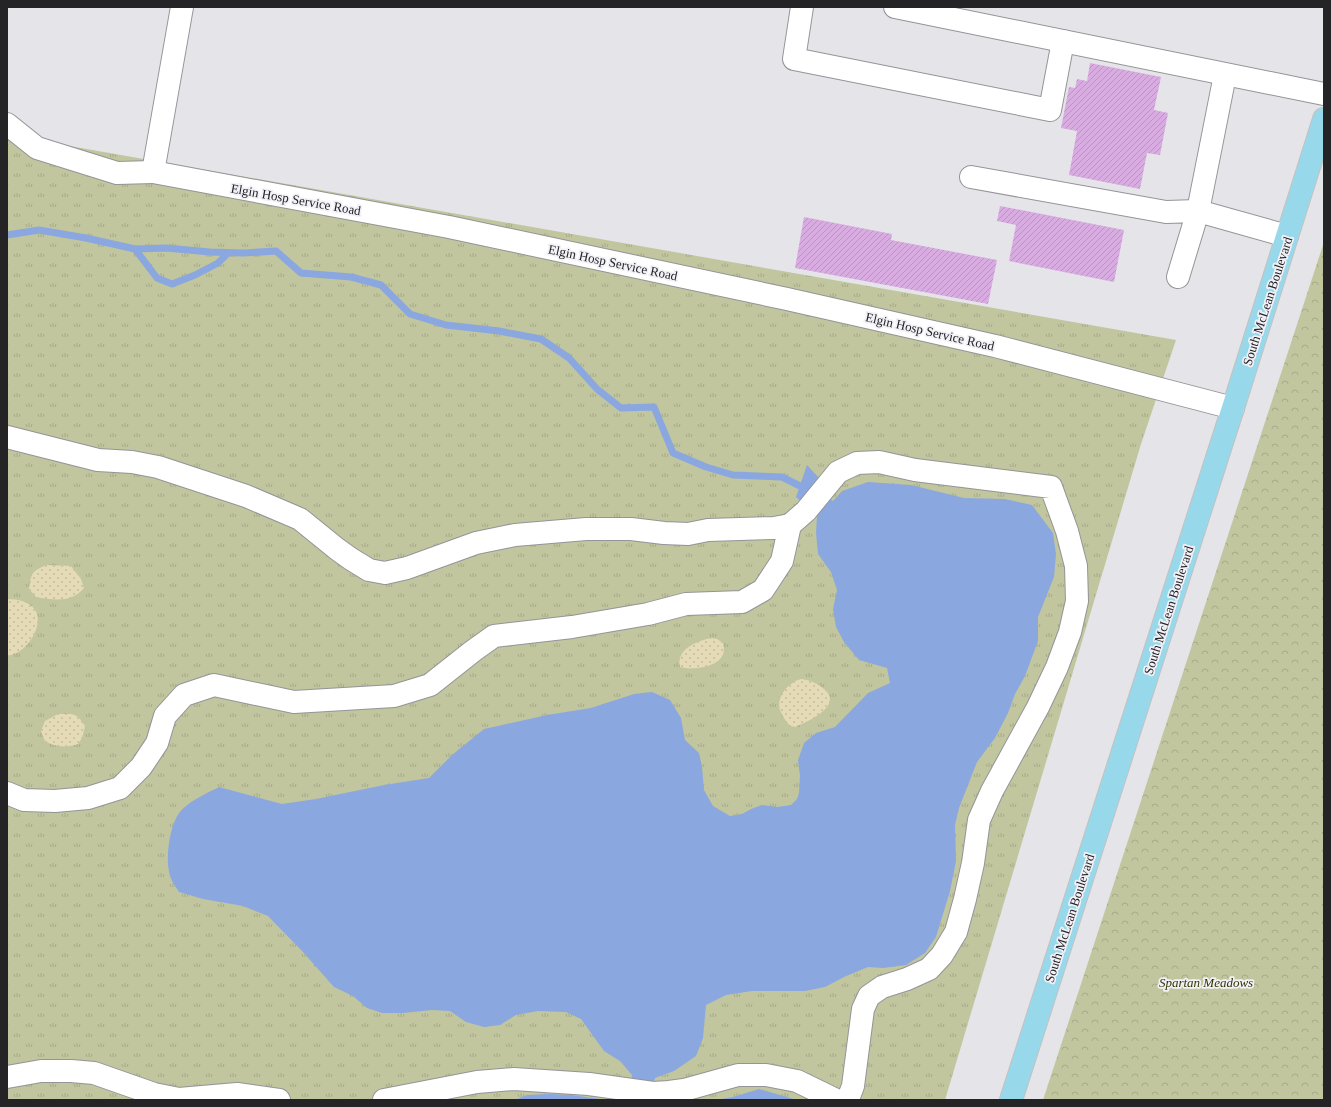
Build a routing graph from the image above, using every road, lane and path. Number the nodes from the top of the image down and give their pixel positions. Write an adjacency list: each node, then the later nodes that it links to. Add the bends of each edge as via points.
1 (182, 7): 9 (street)
2 (802, 7): 4 (street, via 794,59 1050,110)
3 (895, 7): 4 (street)
4 (1063, 41): 5 (street)
5 (1225, 75): 6 (street); 11 (street)
6 (1324, 94)
7 (1324, 119): 12 (main road, South McLean Boulevard)
8 (7, 124): 9 (street, Elgin Hosp Service Road, via 37,148 117,173)
9 (153, 172): 14 (street, Elgin Hosp Service Road, via 449,227 787,299 995,346)
10 (971, 177): 11 (street, via 1166,212)
11 (1198, 211): 12 (street); 13 (street)
12 (1288, 236): 14 (main road, South McLean Boulevard)
13 (1178, 277)
14 (1233, 408): 23 (main road, South McLean Boulevard)
15 (7, 437): 16 (street, via 98,460 158,467 246,496 300,519 337,549 369,570 385,573 407,568 476,543 515,535 586,529 631,529 688,534 708,530 774,528)
16 (798, 518): 17 (street, via 782,561 763,590 742,602 686,604 648,614 572,627 494,636 430,685 394,696 294,702 214,685 184,695 165,716 157,743 141,768 120,788 88,798 54,801 24,800); 22 (street, via 838,472 857,464 879,462 915,470 1051,487 1076,566 1077,601 1070,632 1038,707 979,820 970,878 956,932 942,955 929,968 882,987 869,996 863,1009 853,1086)
17 (7, 794)
18 (7, 1077): 19 (street, via 41,1071 71,1071 94,1073 154,1094 179,1099 237,1094)
19 (279, 1100)
20 (384, 1100): 21 (street, via 477,1082 514,1079 589,1084 653,1093 684,1090 738,1075 766,1075 797,1080)
21 (836, 1100)
22 (846, 1100)
23 (1011, 1100)

